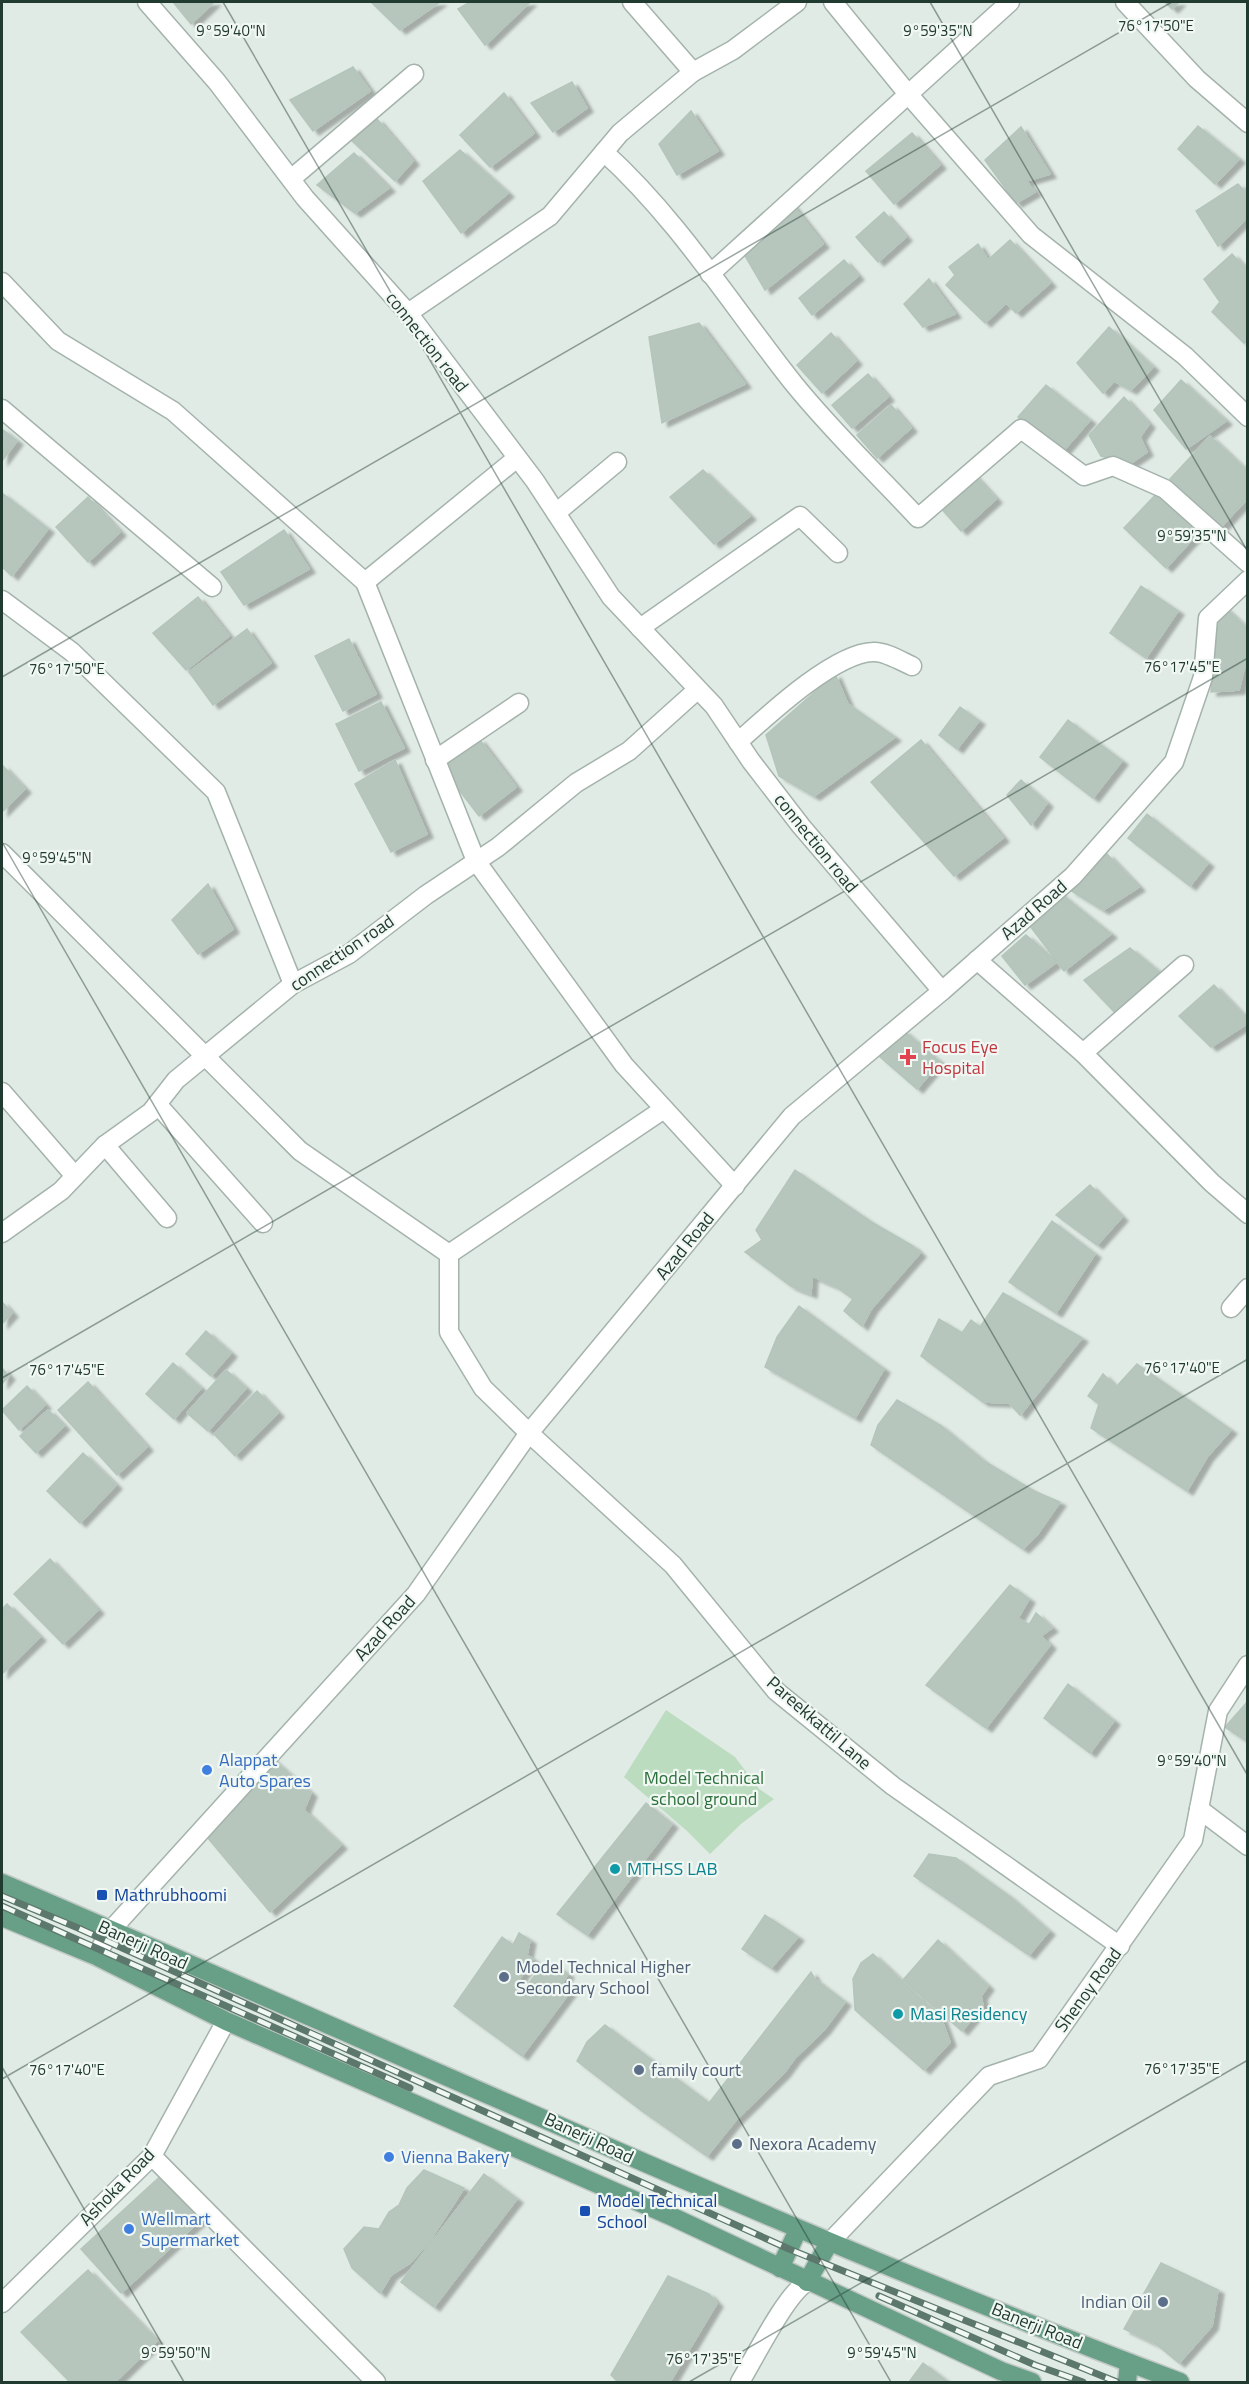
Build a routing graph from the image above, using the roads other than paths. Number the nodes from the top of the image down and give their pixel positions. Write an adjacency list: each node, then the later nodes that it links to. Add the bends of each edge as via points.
1 (147, 2): 12 (street, connection road, via 217,82)
2 (632, 2): 7 (street)
3 (797, 2): 7 (street, via 733,50)
4 (833, 2): 9 (street)
5 (1010, 2): 9 (street)
6 (1125, 2): 10 (street, via 1197,79)
7 (693, 72): 11 (street, via 620,133)
8 (414, 74): 12 (street)
9 (908, 94): 13 (street); 17 (street, via 1031,235 1185,356)
10 (1245, 116)
11 (604, 152): 13 (street, via 635,180); 15 (street, via 550,216)
12 (291, 179): 15 (street, connection road)
13 (710, 274): 22 (street, via 795,385 918,518 1021,429 1084,476 1113,466 1165,489)
14 (2, 282): 23 (street, via 58,341 173,411)
15 (408, 313): 18 (street, connection road)
16 (2, 409): 25 (street)
17 (1248, 417)
18 (517, 458): 20 (street, connection road); 23 (street)
19 (617, 462): 20 (street)
20 (556, 513): 27 (street, connection road, via 611,597)
21 (838, 553): 27 (street, via 800,516)
22 (1248, 563)
23 (364, 582): 32 (street)
24 (1246, 585): 35 (street, Azad Road, via 1208,618 1203,677 1174,762 1072,876)
25 (212, 586)
26 (2, 600): 37 (street, via 72,652 216,792)
27 (640, 628): 29 (street, connection road)
28 (912, 666): 31 (street, via 874,651 852,656 792,695)
29 (697, 690): 31 (street, connection road, via 714,706); 34 (street, connection road, via 629,750 576,783)
30 (519, 703): 32 (street)
31 (738, 742): 38 (street, connection road, via 801,826)
32 (435, 760): 34 (street)
33 (2, 853): 40 (street)
34 (476, 861): 37 (street, connection road, via 348,954); 43 (street, via 624,1065)
35 (977, 960): 38 (street, Azad Road); 39 (street)
36 (1184, 964): 39 (street)
37 (294, 984): 40 (street, connection road)
38 (942, 992): 46 (street, Azad Road, via 792,1116)
39 (1083, 1053): 47 (street)
40 (204, 1056): 42 (street, connection road, via 176,1080); 51 (street, via 300,1152)
41 (2, 1092): 45 (street)
42 (157, 1104): 44 (street, connection road); 49 (street)
43 (664, 1109): 46 (street); 51 (street)
44 (105, 1145): 45 (street, connection road); 48 (street)
45 (75, 1176): 50 (street, connection road, via 61,1191)
46 (735, 1186): 54 (street, Azad Road)
47 (1248, 1214)
48 (167, 1218)
49 (263, 1224)
50 (2, 1233)
51 (449, 1254): 54 (street, Pareekkattil Lane, via 449,1332 483,1388)
52 (1248, 1288): 53 (street)
53 (1231, 1308)
54 (529, 1433): 60 (street, Azad Road, via 416,1594); 61 (street, Pareekkattil Lane, via 673,1565 776,1691 893,1786)
55 (1248, 1665): 56 (street, Shenoy Road, via 1218,1711)
56 (1199, 1809): 57 (street); 61 (street, Shenoy Road, via 1193,1840)
57 (1248, 1846)
58 (2, 1883): 60 (main road, Banerji Road)
59 (2, 1917): 62 (main road, Banerji Road)
60 (111, 1930): 62 (street, Azad Road); 65 (main road, Banerji Road)
61 (1120, 1946): 66 (street, Shenoy Road, via 1039,2059 989,2076)
62 (96, 1956): 63 (main road, Banerji Road)
63 (226, 2021): 64 (street, Ashoka Road); 67 (main road, Banerji Road)
64 (152, 2156): 69 (street, Ashoka Road); 71 (street)
65 (798, 2230): 66 (main road, Banerji Road); 67 (main road)
66 (829, 2243): 68 (main road); 70 (main road, Banerji Road)
67 (780, 2268): 68 (main road, Banerji Road)
68 (807, 2282): 72 (street, via 789,2301); 73 (main road, Banerji Road)
69 (2, 2303)
70 (1129, 2363): 74 (main road); 75 (main road, Banerji Road)
71 (376, 2382)
72 (740, 2382)
73 (1032, 2382)
74 (1126, 2382)
75 (1180, 2382)

